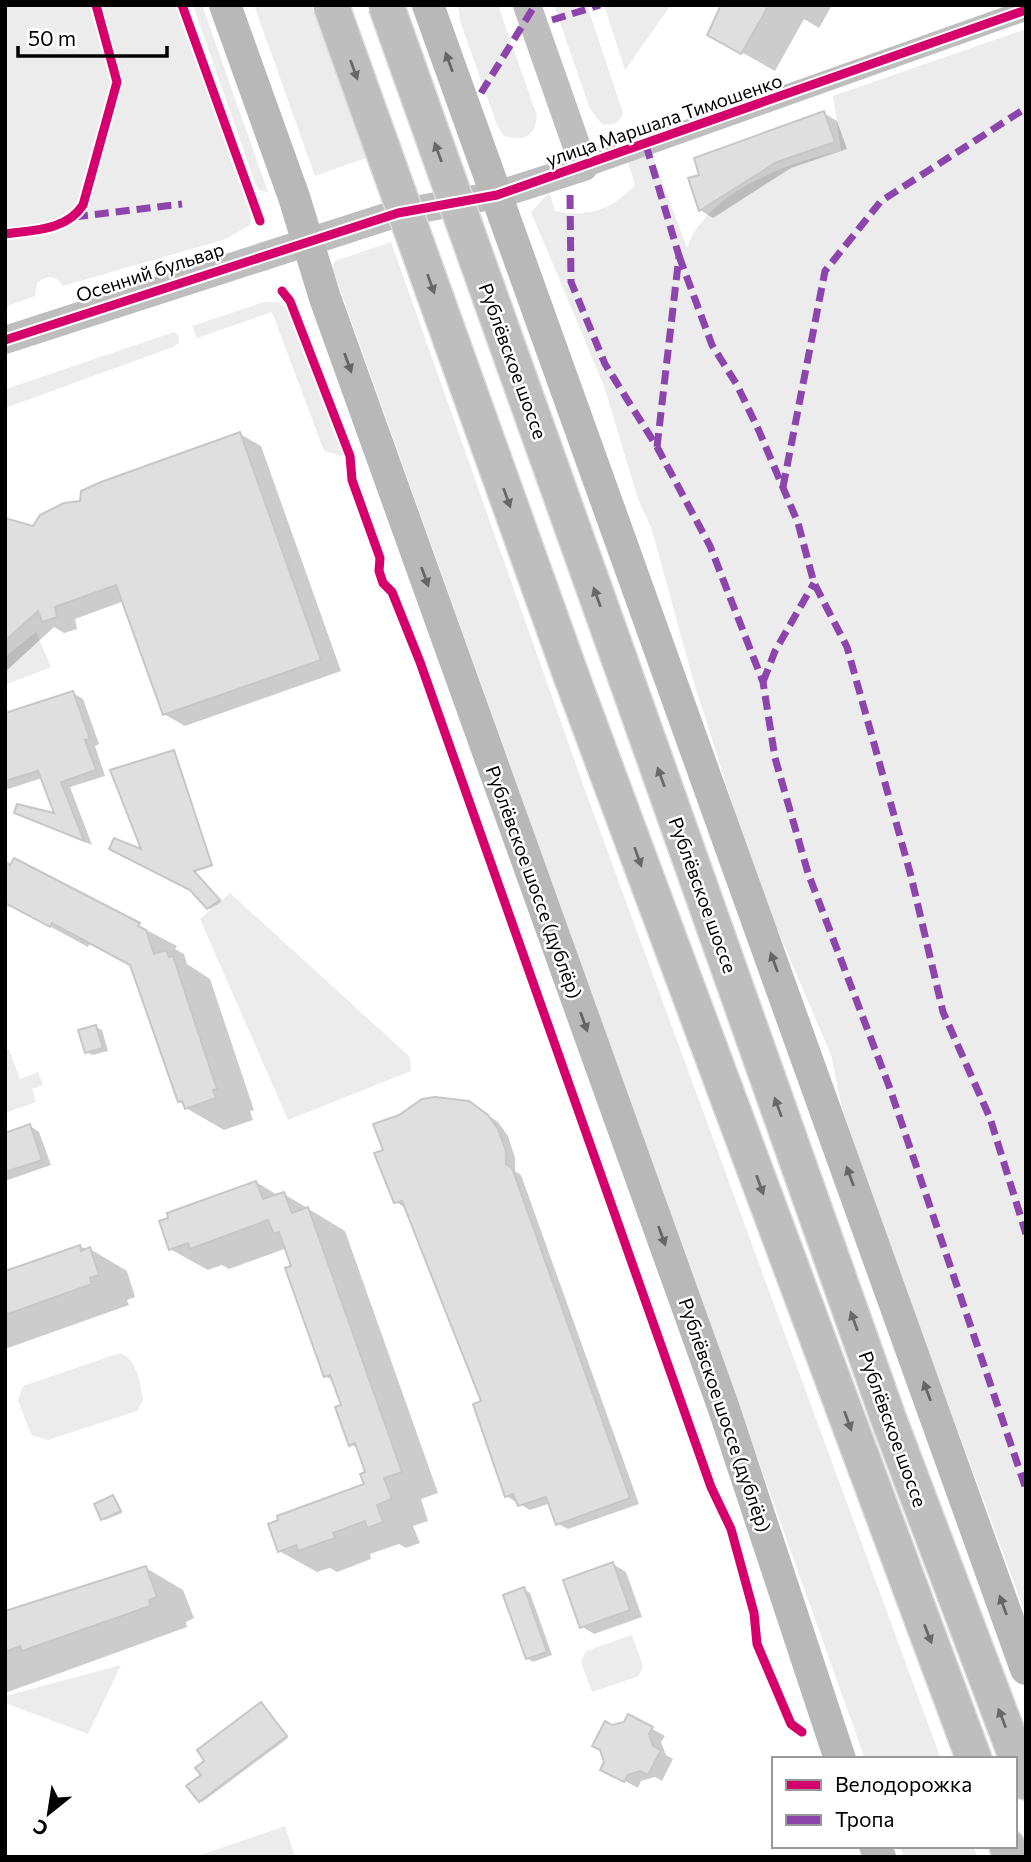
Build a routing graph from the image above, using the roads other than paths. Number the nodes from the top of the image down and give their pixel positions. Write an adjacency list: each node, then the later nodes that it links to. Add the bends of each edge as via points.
1 (225, 5): 9 (main road, Рублёвское шоссе (дублёр))
2 (331, 5): 13 (main road, Рублёвское шоссе, one-way to 13, bridge, via 572,678)
3 (386, 5): 14 (main road, Рублёвское шоссе, one-way to 3, bridge, via 889,1420)
4 (428, 5): 8 (main road, one-way to 4)
5 (527, 5): 7 (street)
6 (1026, 10): 7 (street, улица Маршала Тимошенко)
7 (584, 167): 8 (street, улица Маршала Тимошенко)
8 (497, 195): 9 (street, улица Маршала Тимошенко, via 398,213); 11 (main road, one-way to 8)
9 (307, 241): 10 (street, Осенний бульвар); 12 (main road, Рублёвское шоссе (дублёр), one-way to 12, via 723,1406)
10 (5, 340)
11 (1026, 1669)
12 (839, 1757)
13 (973, 1757)
14 (1017, 1757)
15 (1017, 1758): 16 (main road, Рублёвское шоссе, one-way to 15, bridge)
16 (1026, 1782)

